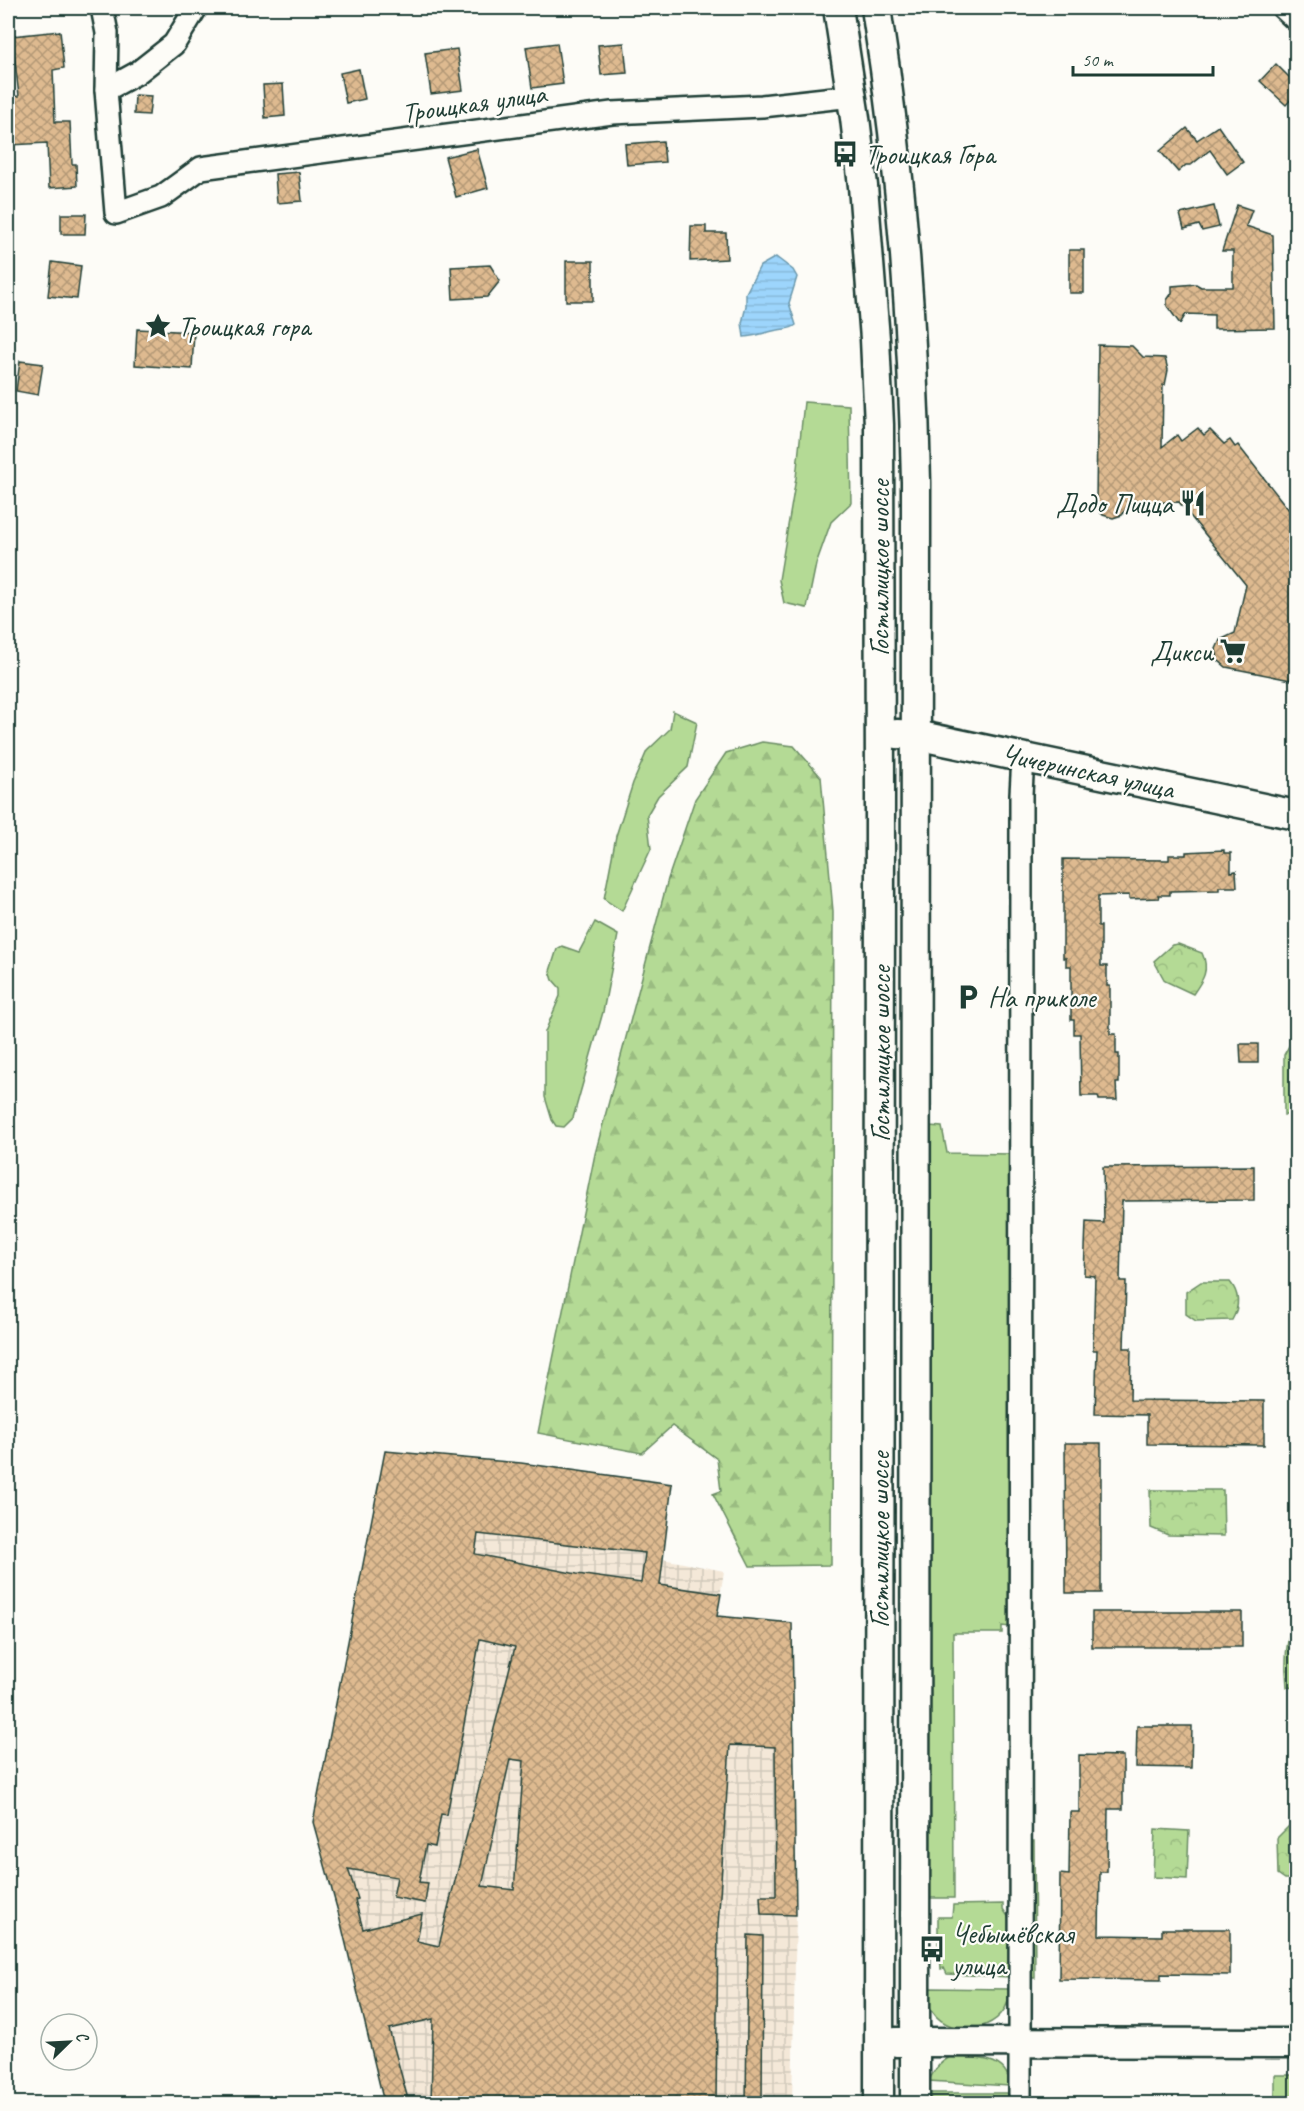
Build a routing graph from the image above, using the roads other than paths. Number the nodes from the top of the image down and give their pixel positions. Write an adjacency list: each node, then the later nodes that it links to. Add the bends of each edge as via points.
1 (102, 8): 9 (street, via 107,33)
2 (196, 8): 9 (street, via 174,44 137,73)
3 (838, 8): 8 (street, Гостилицкое шоссе)
4 (876, 8): 7 (street, Гостилицкое шоссе)
5 (1283, 8): 6 (street)
6 (1296, 20)
7 (885, 66): 8 (street); 11 (street, Гостилицкое шоссе, via 899,181 915,416)
8 (850, 83): 9 (street, Троицкая улица, via 762,106 612,113 201,168 161,197 116,213); 10 (street, Гостилицкое шоссе, via 866,220 878,403)
9 (106, 90)
10 (880, 733): 11 (street, Чичеринская улица); 14 (street, Гостилицкое шоссе)
11 (916, 735): 12 (street, Чичеринская улица); 16 (street, Гостилицкое шоссе)
12 (1023, 758): 13 (street, Чичеринская улица); 15 (street)
13 (1296, 816)
14 (879, 2042): 16 (street); 18 (street, Гостилицкое шоссе)
15 (1020, 2042): 16 (street); 17 (street); 20 (street)
16 (915, 2043): 19 (street, Гостилицкое шоссе)
17 (1296, 2043)
18 (879, 2103)
19 (915, 2103)
20 (1020, 2103)

